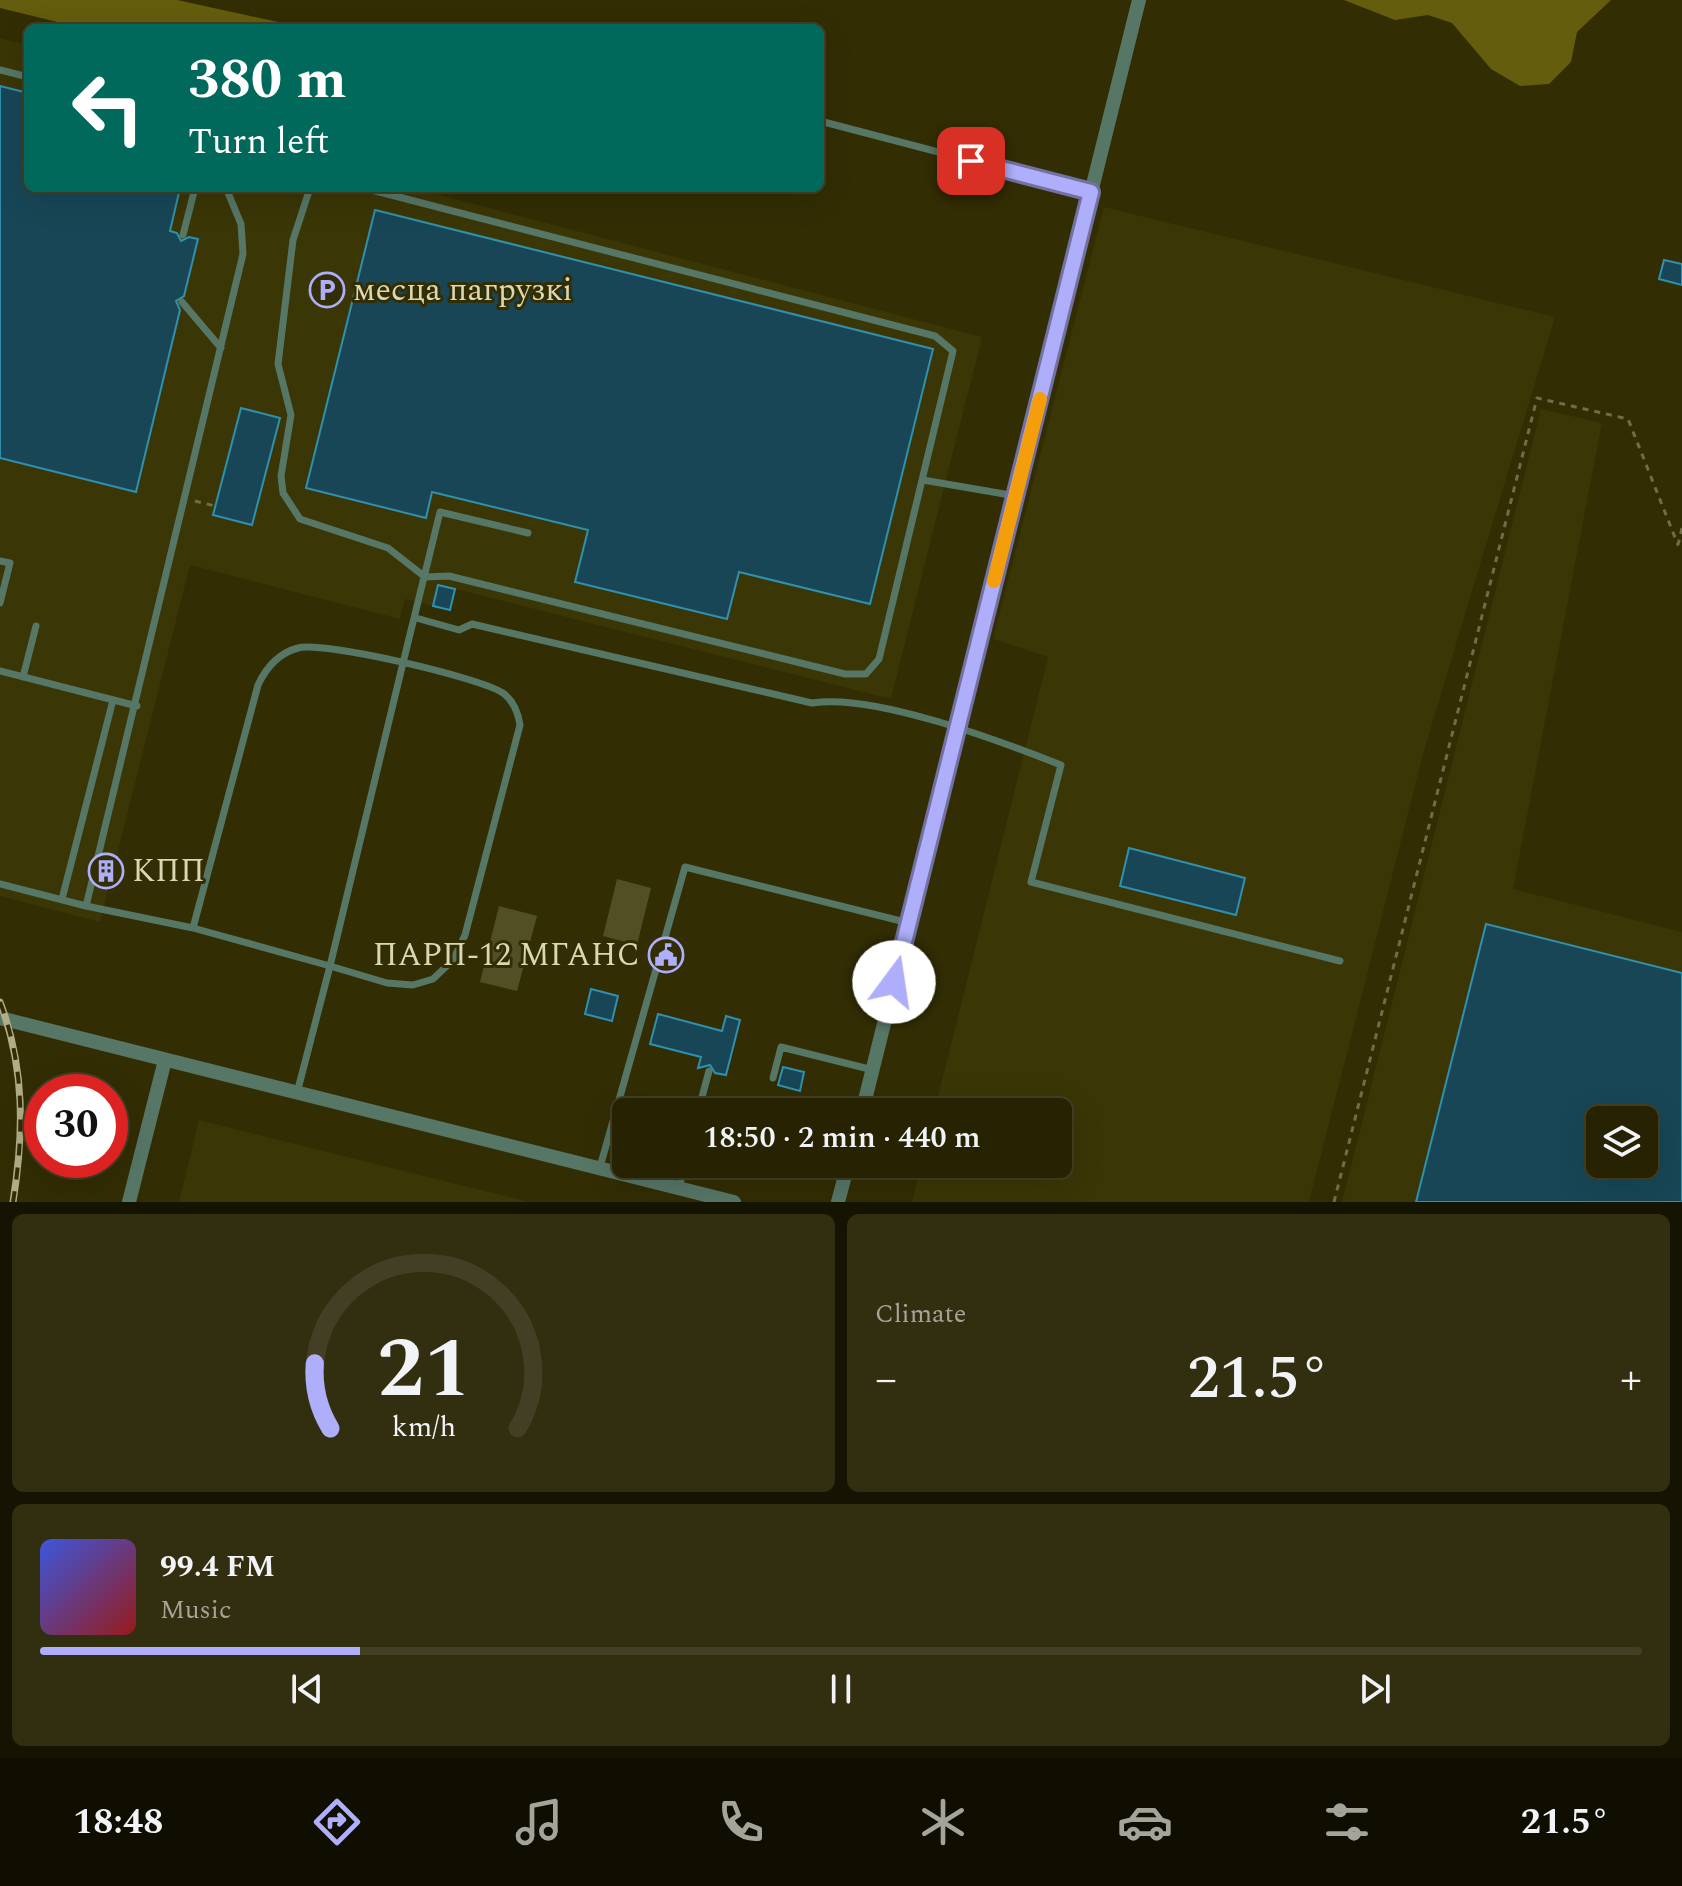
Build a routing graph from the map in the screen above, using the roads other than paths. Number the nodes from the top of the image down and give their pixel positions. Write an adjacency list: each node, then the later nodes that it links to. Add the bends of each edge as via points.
1 (1139, 0): 9 (street)
2 (0, 70): 3 (lane)
3 (24, 76)
4 (824, 122): 9 (lane)
5 (194, 192): 10 (lane)
6 (228, 192): 12 (lane, via 241,224 243,254)
7 (309, 192): 17 (lane, via 293,240 278,364 291,415 283,493 300,519 388,548)
8 (379, 192): 13 (lane, via 944,340 954,357)
9 (1091, 192): 14 (street)
10 (183, 235)
11 (182, 302): 12 (lane)
12 (221, 348): 25 (lane)
13 (923, 480): 14 (lane); 17 (lane, via 879,659 866,674 845,674 449,576)
14 (1016, 496): 26 (street)
15 (528, 533): 17 (lane, via 440,512)
16 (0, 561): 18 (lane, via 10,563)
17 (425, 577): 19 (lane)
18 (0, 603)
19 (416, 618): 21 (lane); 26 (lane, via 459,630 472,624 812,703 839,699)
20 (36, 626): 23 (lane)
21 (403, 663): 31 (lane, via 309,646 292,650 268,668 258,685); 33 (lane); 33 (lane, via 500,691 512,702 520,725 465,935 453,960 433,979 407,986)
22 (0, 671): 23 (lane)
23 (23, 677): 24 (lane)
24 (113, 700): 25 (lane); 28 (lane)
25 (137, 706): 29 (lane)
26 (957, 728): 30 (street); 32 (lane, via 1061,765 1031,882)
27 (0, 884): 28 (lane)
28 (62, 899): 29 (lane)
29 (86, 906): 31 (lane)
30 (909, 923): 36 (street); 42 (lane, via 685,867)
31 (193, 928): 33 (lane)
32 (1340, 961)
33 (330, 966): 39 (lane)
34 (0, 1018): 35 (street)
35 (165, 1060): 39 (street); 46 (street)
36 (873, 1070): 38 (lane, via 781,1047); 41 (street)
37 (709, 1071): 40 (lane)
38 (773, 1078)
39 (297, 1093): 42 (street)
40 (702, 1098)
41 (866, 1098)
42 (600, 1167): 45 (street)
43 (682, 1178): 45 (lane)
44 (844, 1178): 48 (street)
45 (679, 1188): 47 (street)
46 (129, 1202)
47 (734, 1202)
48 (838, 1202)

